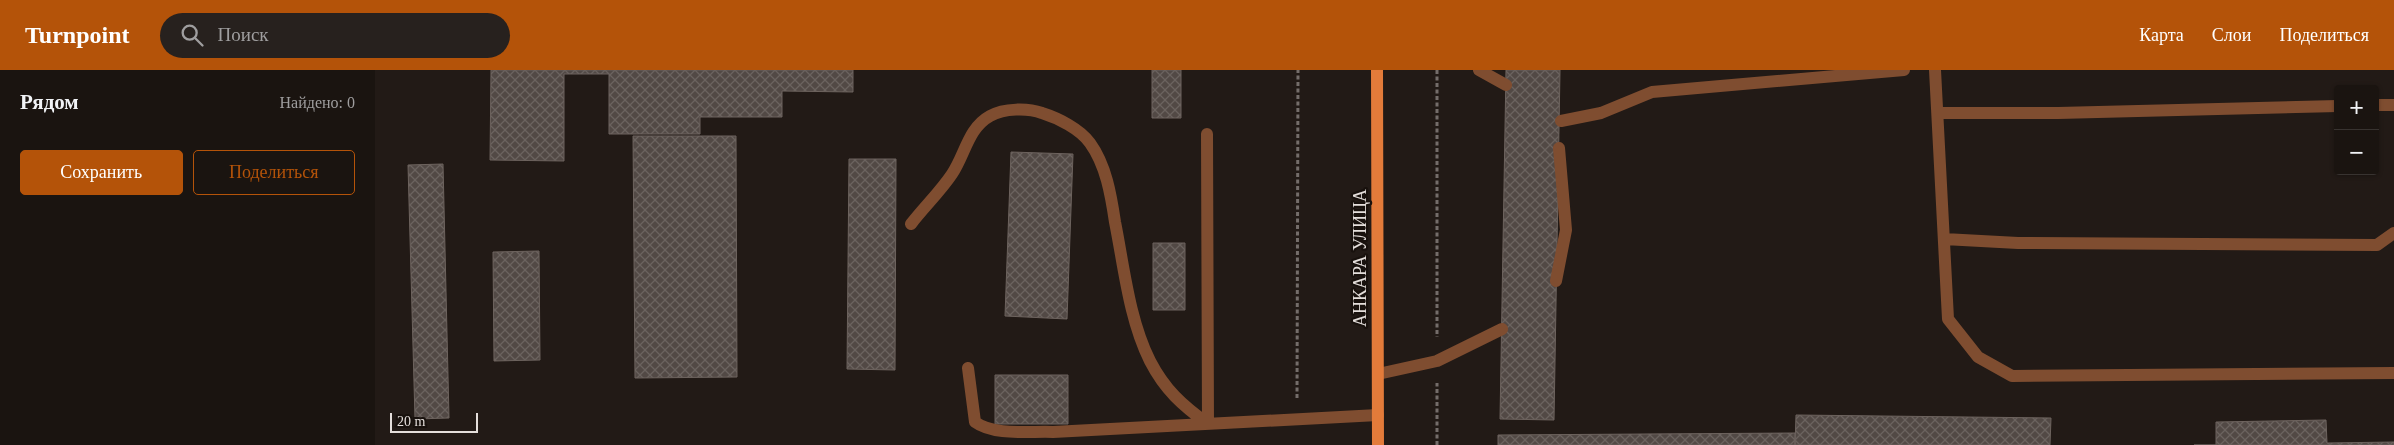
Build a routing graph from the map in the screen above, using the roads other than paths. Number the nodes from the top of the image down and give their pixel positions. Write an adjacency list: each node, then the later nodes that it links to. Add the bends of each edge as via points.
1 (1377, 70): 20 (main road, АНКАРА УЛИЦА)
2 (1479, 70): 5 (lane)
3 (1904, 70): 10 (lane, via 1652,92 1601,113)
4 (1935, 70): 9 (lane)
5 (1506, 85)
6 (2379, 105): 7 (lane)
7 (2394, 105)
8 (2334, 106): 9 (lane)
9 (1939, 113): 15 (lane)
10 (1561, 121)
11 (1207, 134): 22 (lane)
12 (1559, 148): 16 (lane, via 1566,230)
13 (911, 224): 22 (lane, via 952,175 973,130 991,115 1033,110 1074,130 1089,142 1109,186 1133,312 1150,360 1179,403)
14 (2394, 233): 15 (lane, via 2377,245 2018,243)
15 (1944, 238): 19 (lane, via 1948,319 1978,357 2013,376)
16 (1556, 281)
17 (1502, 329): 20 (lane, via 1437,361)
18 (967, 368): 22 (lane, via 973,416 983,428 1053,432)
19 (2394, 373)
20 (1378, 374): 21 (main road, АНКАРА УЛИЦА)
21 (1378, 415): 22 (lane); 23 (main road, АНКАРА УЛИЦА)
22 (1208, 424)
23 (1378, 445)

